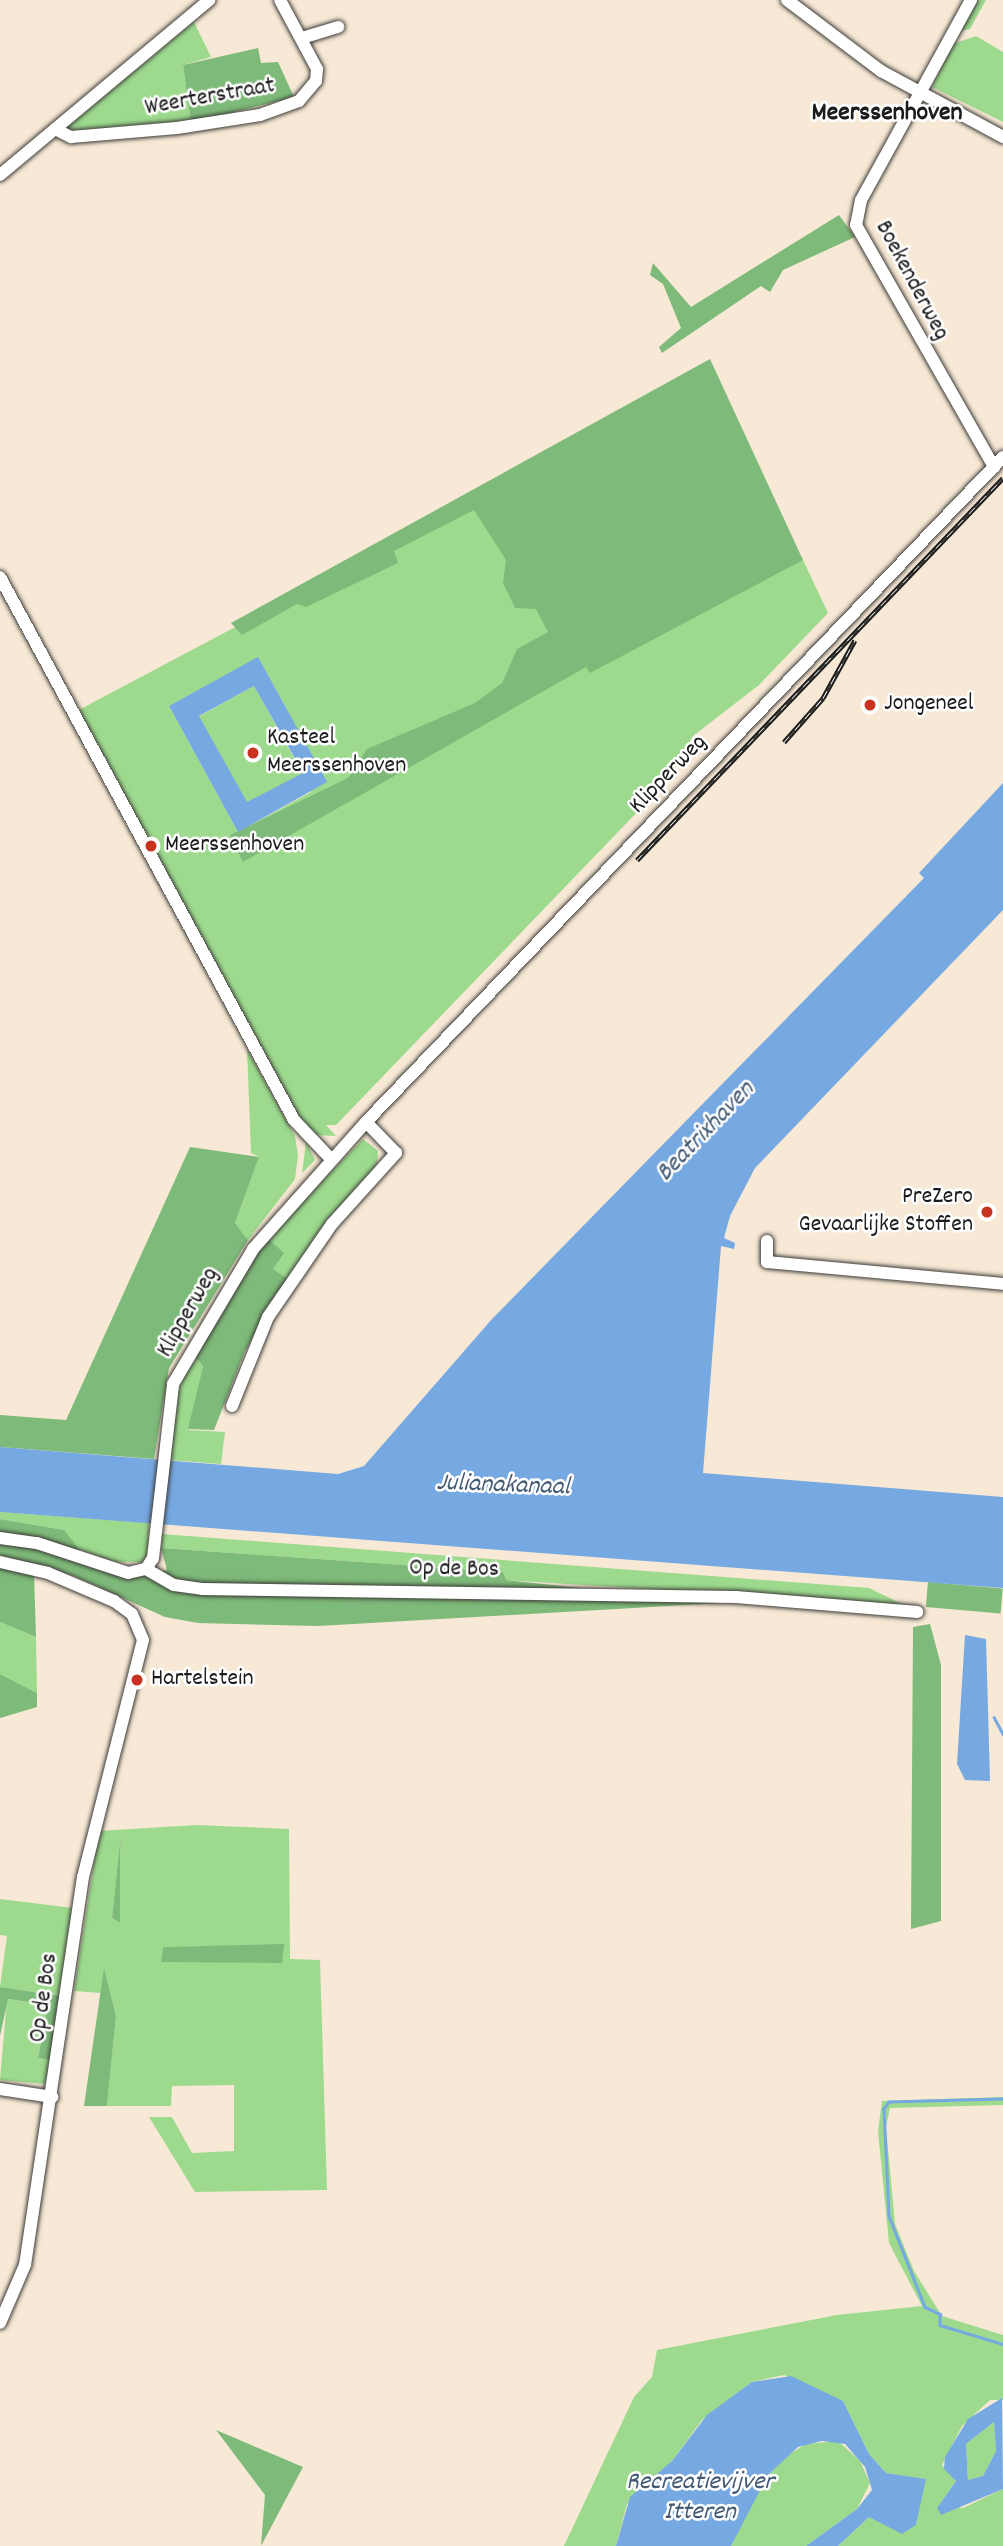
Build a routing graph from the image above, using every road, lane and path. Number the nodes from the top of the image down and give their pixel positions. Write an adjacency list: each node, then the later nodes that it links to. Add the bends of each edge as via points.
1 (209, 0): 8 (street)
2 (280, 0): 6 (street, Weerterstraat)
3 (786, 0): 7 (street)
4 (971, 0): 7 (street, Boekenderweg)
5 (338, 27): 6 (street)
6 (302, 38): 8 (street, Weerterstraat, via 317,78 286,107 166,130 71,137)
7 (919, 95): 9 (street); 11 (street, Boekenderweg, via 861,200 856,225)
8 (55, 130): 10 (street)
9 (1003, 137)
10 (0, 175)
11 (998, 462): 13 (street, Klipperweg)
12 (0, 577): 14 (street, via 295,1120)
13 (366, 1122): 14 (street, Klipperweg); 17 (street, via 396,1153 332,1224 268,1317)
14 (331, 1159): 20 (street, Klipperweg, via 254,1249 190,1348 173,1384 155,1532)
15 (767, 1241): 16 (street, via 766,1262)
16 (1003, 1284)
17 (232, 1406)
18 (0, 1538): 20 (street, Op de Bos, via 37,1543 128,1573)
19 (0, 1562): 23 (street, Op de Bos, via 48,1573 114,1601 132,1614 143,1640 83,1877)
20 (146, 1569): 21 (street, Op de Bos, via 202,1589 736,1597)
21 (917, 1612)
22 (0, 2089): 23 (street)
23 (52, 2097): 24 (street, Op de Bos, via 25,2265)
24 (0, 2323)

